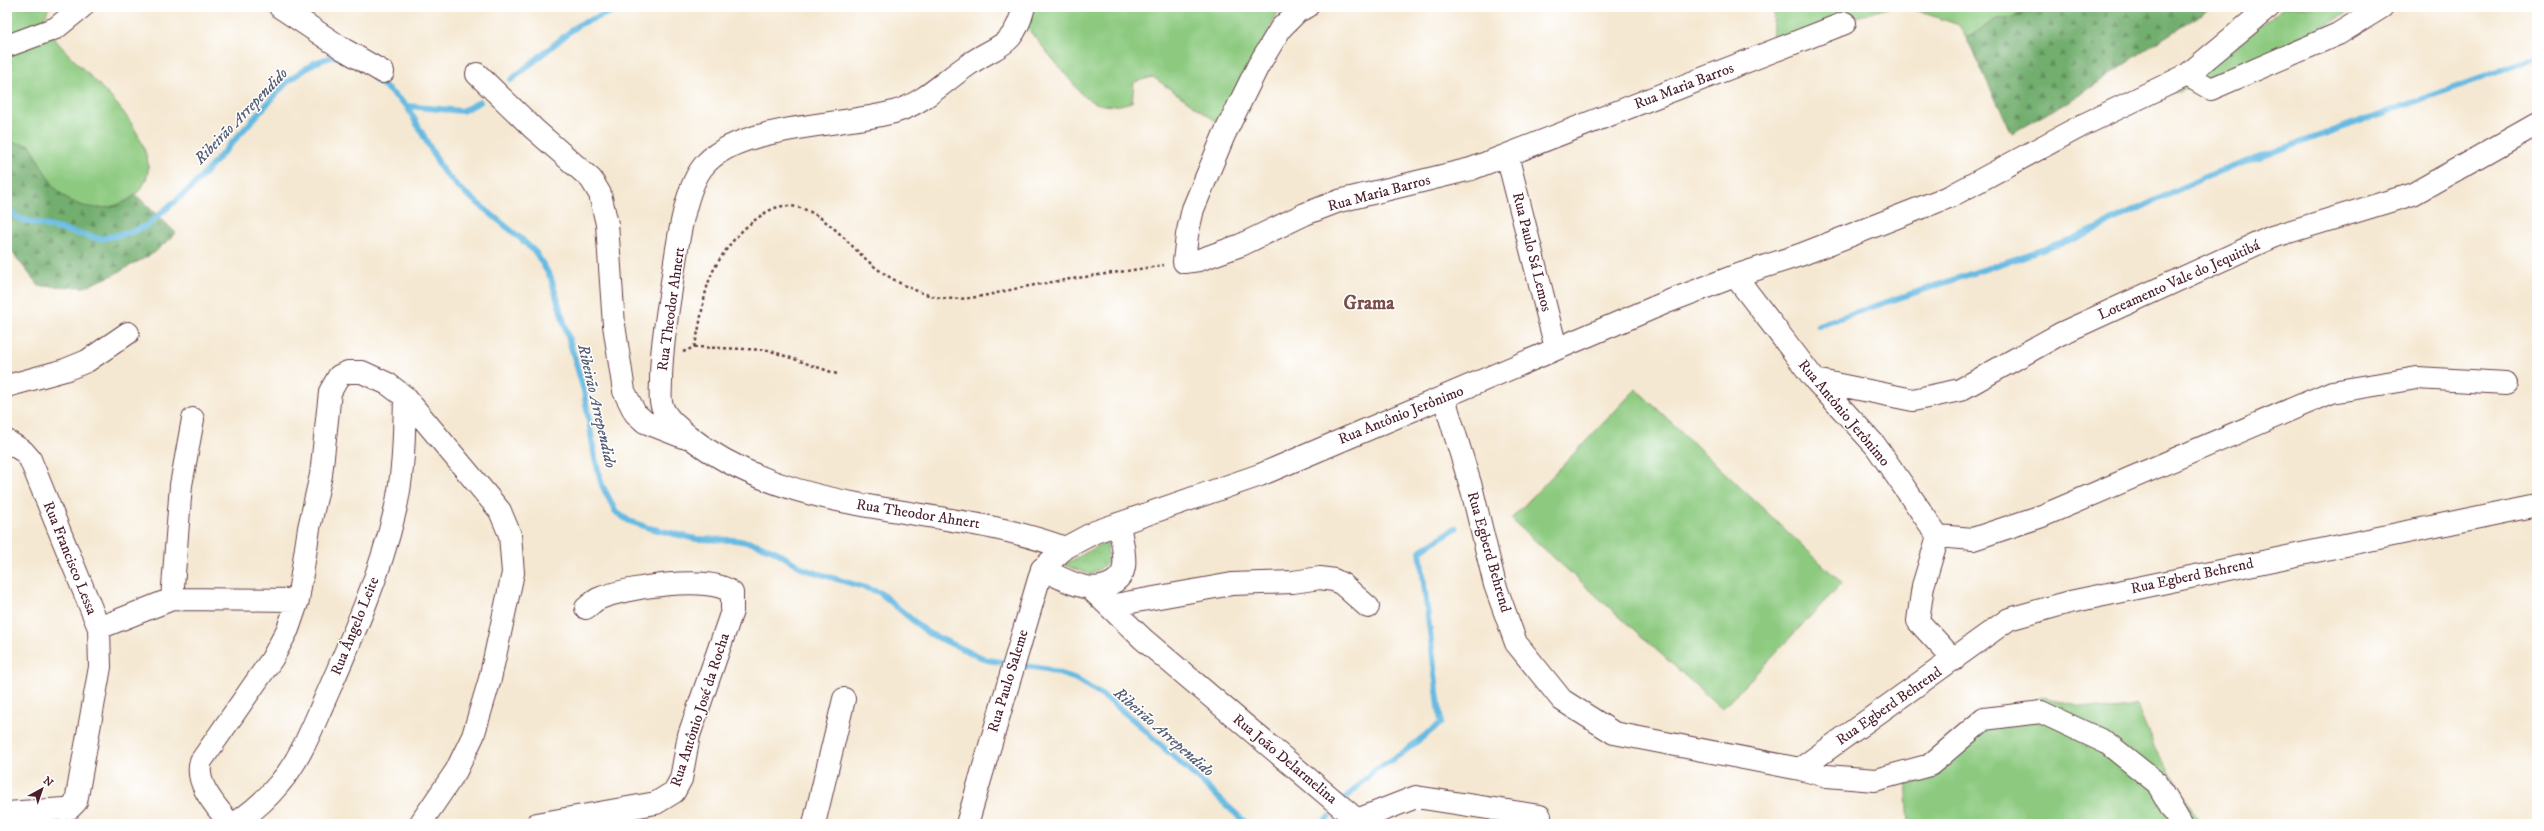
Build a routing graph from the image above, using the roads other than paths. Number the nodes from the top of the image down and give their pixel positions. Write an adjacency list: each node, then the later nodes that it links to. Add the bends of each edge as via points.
1 (82, 7): 8 (street, via 56,28)
2 (280, 7): 9 (street, via 342,49)
3 (1024, 7): 23 (street, Rua Theodor Ahnert, via 1014,36 969,64 925,98 898,111 802,126 732,146 710,159 697,175 688,203 662,354 661,402 667,416)
4 (1307, 7): 13 (street, Rua Maria Barros, via 1298,11 1281,28 1258,66 1224,135 1193,208 1184,262 1198,260 1235,247 1304,214 1339,201 1471,169)
5 (2270, 7): 11 (street, Rua Antônio Jerônimo)
6 (2382, 7): 11 (street, via 2338,34 2211,89)
7 (1845, 22): 13 (street, Rua Maria Barros)
8 (7, 46)
9 (383, 72)
10 (477, 74): 23 (street, via 591,179 597,189 607,224 614,325 624,391 635,413 645,422)
11 (2187, 75): 14 (street, Rua Antônio Jerônimo, via 2081,126 1951,196 1800,255)
12 (2537, 124): 17 (street, Loteamento Vale do Jequitibá, via 2413,194 2272,237 2060,334 1960,390 1913,400)
13 (1507, 155): 16 (street, Rua Paulo Sá Lemos)
14 (1735, 276): 16 (street, Rua Antônio Jerônimo); 17 (street, Rua Antônio Jerônimo)
15 (128, 333): 19 (street, via 87,361 65,370)
16 (1556, 348): 21 (street, Rua Antônio Jerônimo)
17 (1815, 380): 27 (street, Rua Antônio Jerônimo, via 1875,446)
18 (2506, 383): 27 (street, via 2417,378 2332,392 2042,516 1973,539)
19 (7, 386)
20 (405, 397): 32 (street, via 388,384 356,372 339,376 334,381 330,392 321,475 309,528); 43 (street, Rua Ângelo Leite, via 403,465 394,515 372,585 347,649 289,771 258,806); 44 (street, via 500,512 510,535 514,562 490,679 473,736 456,771)
21 (1444, 398): 26 (street, Rua Antônio Jerônimo, via 1414,408 1260,475); 39 (street, Rua Egberd Behrend, via 1472,490 1495,585 1516,643 1562,700 1614,733)
22 (193, 419): 31 (street, via 181,485)
23 (692, 439): 28 (street, Rua Theodor Ahnert, via 726,460 762,477 823,498 940,520 1007,529)
24 (7, 441): 36 (street, Rua Francisco Lessa, via 30,459)
25 (2537, 505): 37 (street, Rua Egberd Behrend, via 2070,602 2009,619)
26 (1119, 524): 28 (street, Rua Antônio Jerônimo, via 1095,532); 30 (street, via 1124,560 1122,576 1105,587)
27 (1938, 536): 37 (street, via 1923,586 1918,622)
28 (1065, 548): 29 (street)
29 (1042, 569): 30 (street); 47 (street, Rua Paulo Saleme)
30 (1090, 588): 33 (street, Rua João Delarmelina)
31 (172, 598): 32 (street, Rua Francisco Lessa); 36 (street, Rua Francisco Lessa)
32 (298, 600): 42 (street, via 280,646 200,761 203,785)
33 (1109, 606): 34 (street, via 1232,584 1293,582 1320,578 1342,584); 41 (street, Rua João Delarmelina, via 1143,639 1357,820 1416,798)
34 (1368, 607)
35 (586, 608): 45 (street, Rua Antônio José da Rocha, via 597,599 613,594 665,584 724,586 732,593 733,599 732,611 689,735 680,779 674,792 656,803)
36 (99, 628): 40 (street, via 100,667 76,802 70,808 64,809)
37 (1954, 660): 39 (street, Rua Egberd Behrend)
38 (844, 699): 46 (street)
39 (1800, 769): 48 (street, via 1827,776 1875,780 1930,765 1984,719 2041,712 2114,748 2157,783)
40 (7, 813)
41 (1540, 816)
42 (230, 824)
43 (234, 824)
44 (420, 824)
45 (537, 824)
46 (814, 824)
47 (967, 824)
48 (2181, 824)

